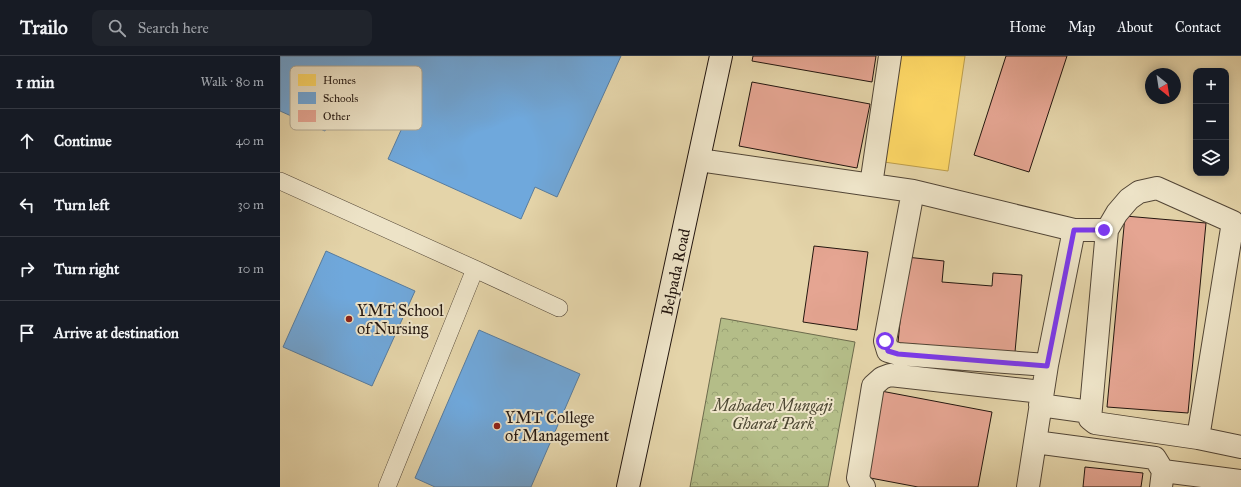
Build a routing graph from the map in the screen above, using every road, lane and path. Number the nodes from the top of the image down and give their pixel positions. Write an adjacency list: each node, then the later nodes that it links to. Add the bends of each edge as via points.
1 (721, 56): 3 (street, Belpada Road)
2 (890, 56): 5 (street)
3 (699, 160): 5 (street); 22 (street, Belpada Road)
4 (280, 181): 11 (lane)
5 (871, 185): 6 (street)
6 (906, 190): 8 (street); 9 (street); 13 (street, via 885,341 888,351 898,354)
7 (1237, 224): 10 (street, via 1157,188 1139,192 1129,199); 16 (street)
8 (892, 228)
9 (1074, 230): 10 (street); 13 (street)
10 (1107, 230): 15 (street)
11 (475, 269): 12 (lane); 21 (lane)
12 (559, 308)
13 (1047, 366): 14 (street)
14 (1041, 399): 15 (street); 17 (street); 23 (street, via 890,375 882,378 873,386 858,478)
15 (1090, 412): 16 (street, via 1090,419 1095,423)
16 (1198, 438): 18 (street)
17 (1035, 442): 19 (street, via 1155,458); 24 (street)
18 (1241, 447)
19 (1162, 479): 20 (street)
20 (1241, 481)
21 (387, 487)
22 (628, 487)
23 (864, 487)
24 (1028, 487)

